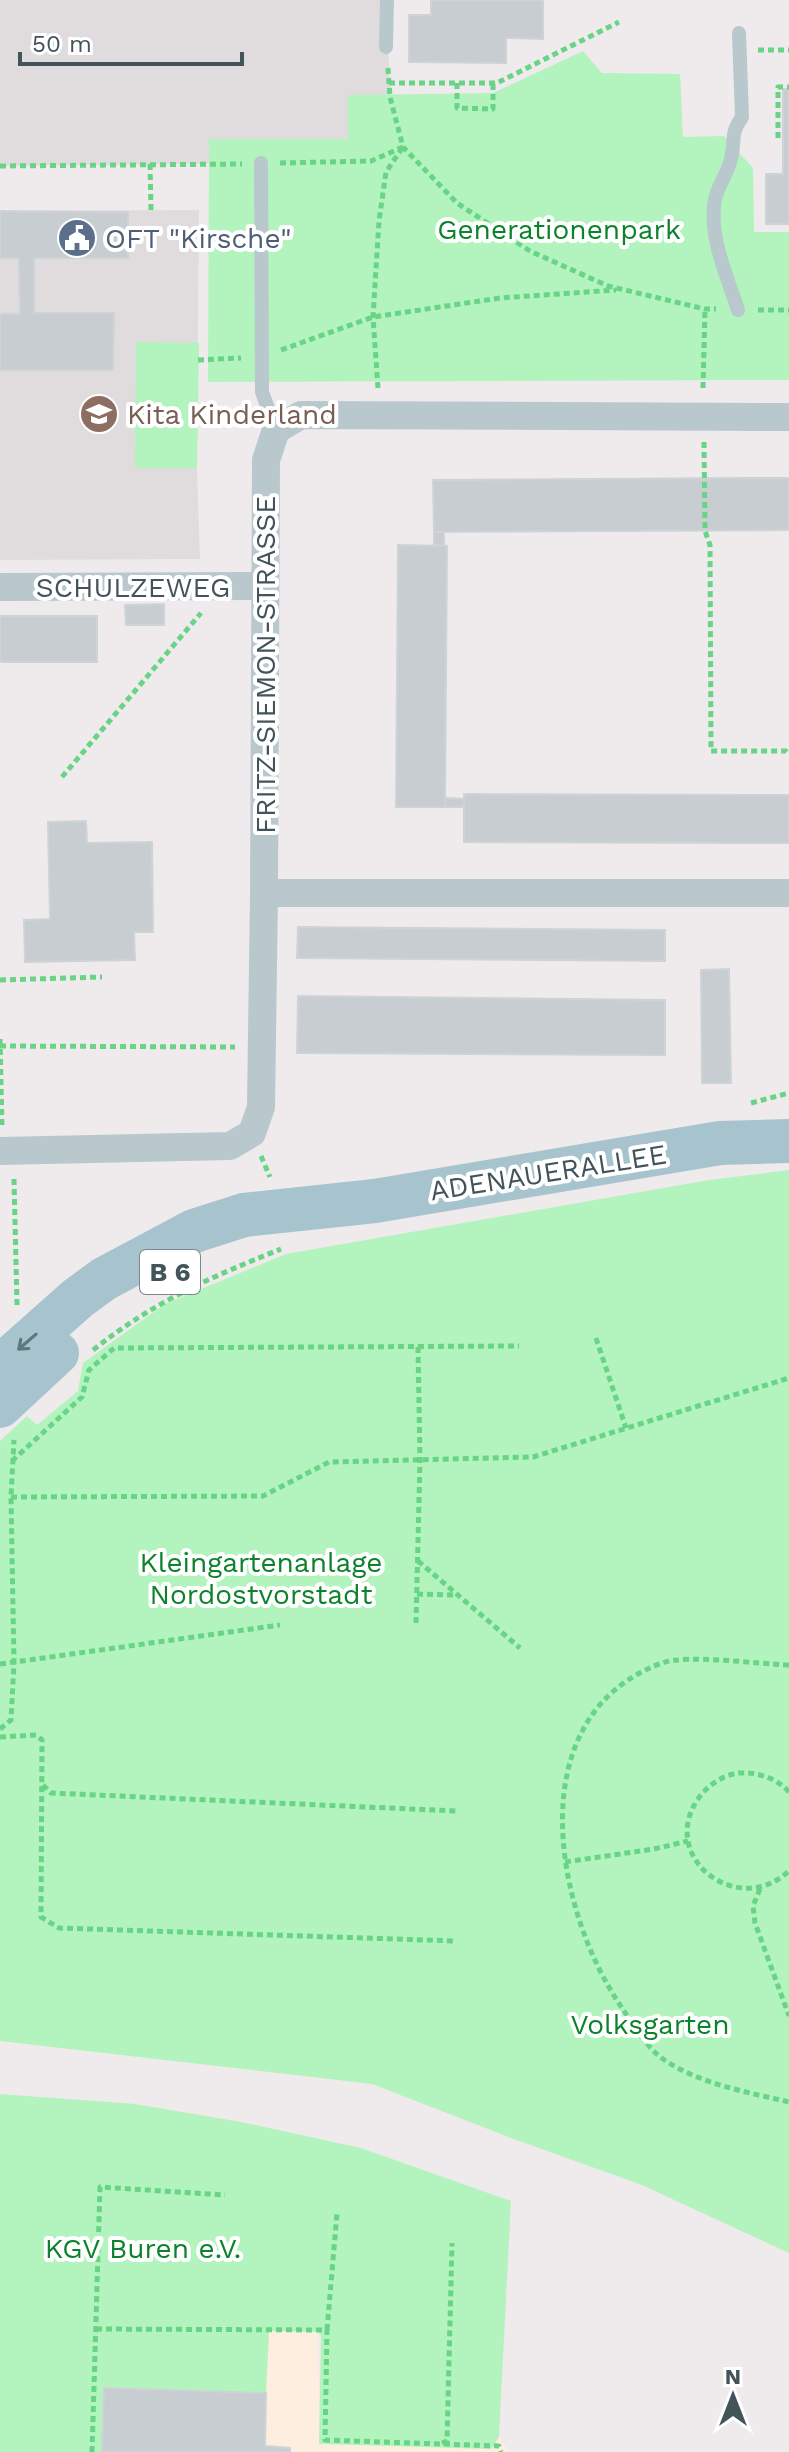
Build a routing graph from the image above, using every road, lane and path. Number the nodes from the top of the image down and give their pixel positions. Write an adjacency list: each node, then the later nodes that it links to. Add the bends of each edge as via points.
1 (387, 0): 4 (lane)
2 (619, 22): 7 (path)
3 (739, 33): 17 (lane, via 742,117 731,139 731,160 713,213)
4 (386, 47): 5 (path)
5 (389, 83): 6 (path); 11 (path)
6 (457, 83): 7 (path); 7 (path, via 457,108 493,109)
7 (493, 83)
8 (778, 84): 9 (path)
9 (789, 85): 10 (path, via 778,87)
10 (778, 138)
11 (403, 147): 12 (path, via 371,161); 16 (path, via 457,203 530,251); 19 (path, via 386,172)
12 (261, 163): 13 (path); 20 (lane)
13 (150, 164): 14 (path); 15 (path)
14 (0, 166)
15 (151, 211)
16 (625, 290): 17 (path, via 705,309); 19 (path, via 500,298)
17 (738, 310): 18 (path)
18 (789, 310)
19 (373, 317): 20 (path); 22 (path)
20 (262, 358): 21 (path); 24 (lane, via 262,392)
21 (198, 360)
22 (379, 394)
23 (789, 417): 24 (street, via 301,415)
24 (276, 430): 27 (street, FRITZ-SIEMON-STRASSE, via 266,460)
25 (704, 479): 29 (path, via 710,545 711,751)
26 (224, 586): 27 (street, SCHULZEWEG); 28 (street, SCHULZEWEG); 30 (path)
27 (265, 586): 31 (street, FRITZ-SIEMON-STRASSE)
28 (0, 587)
29 (789, 754)
30 (62, 777)
31 (264, 893): 32 (street); 37 (street, FRITZ-SIEMON-STRASSE)
32 (789, 893)
33 (102, 977): 34 (path)
34 (0, 980)
35 (0, 1039): 36 (path)
36 (0, 1046): 37 (path); 41 (path)
37 (262, 1047): 41 (street, FRITZ-SIEMON-STRASSE, via 261,1107 252,1133 230,1146)
38 (789, 1120): 40 (main road, ADENAUERALLEE / B 6)
39 (789, 1141): 40 (main road, ADENAUERALLEE / B 6)
40 (720, 1143): 42 (main road, ADENAUERALLEE / B 6)
41 (5, 1151): 44 (path, via 16,1305)
42 (375, 1201): 49 (main road, ADENAUERALLEE / B 6, one-way to 49, via 244,1215 194,1231 92,1288); 51 (main road, ADENAUERALLEE / B 6, via 257,1233 186,1263 108,1308)
43 (284, 1248): 48 (path, via 162,1301)
44 (22, 1317)
45 (596, 1338): 52 (path)
46 (519, 1346): 47 (path)
47 (418, 1347): 53 (path); 54 (path, via 114,1348 89,1370 82,1397)
48 (85, 1357)
49 (0, 1367)
50 (789, 1378): 52 (path)
51 (11, 1418): 54 (path)
52 (626, 1429): 53 (path, via 533,1457)
53 (420, 1460): 55 (path, via 329,1462 263,1496); 56 (path)
54 (12, 1461): 55 (path)
55 (11, 1497): 62 (path)
56 (417, 1561): 57 (path); 58 (path)
57 (417, 1594): 58 (path); 59 (path)
58 (457, 1595): 61 (path)
59 (416, 1623)
60 (280, 1625): 62 (path)
61 (520, 1648)
62 (14, 1663): 63 (path); 65 (path, via 11,1720)
63 (0, 1664)
64 (789, 1665): 71 (path, via 666,1661 640,1672 601,1701 579,1738 563,1791)
65 (0, 1729)
66 (0, 1737): 67 (path, via 36,1735 42,1740)
67 (42, 1784): 69 (path, via 51,1793); 74 (path, via 41,1917 59,1928)
68 (788, 1789): 70 (path, via 753,1773 718,1780 693,1806)
69 (456, 1811)
70 (688, 1841): 71 (path); 73 (path, via 693,1856 714,1880 744,1890)
71 (565, 1862): 76 (path, via 593,1958 608,1988 662,2058 698,2078)
72 (789, 1871): 73 (path)
73 (760, 1888): 75 (path, via 753,1906 755,1923)
74 (456, 1941)
75 (789, 2016)
76 (789, 2102)
77 (225, 2195): 80 (path, via 100,2187)
78 (337, 2213): 81 (path)
79 (452, 2243): 82 (path, via 447,2441)
80 (96, 2329): 81 (path); 83 (path)
81 (327, 2330): 82 (path, via 325,2440)
82 (442, 2443): 84 (path, via 499,2446)
83 (92, 2452)
84 (501, 2452)

